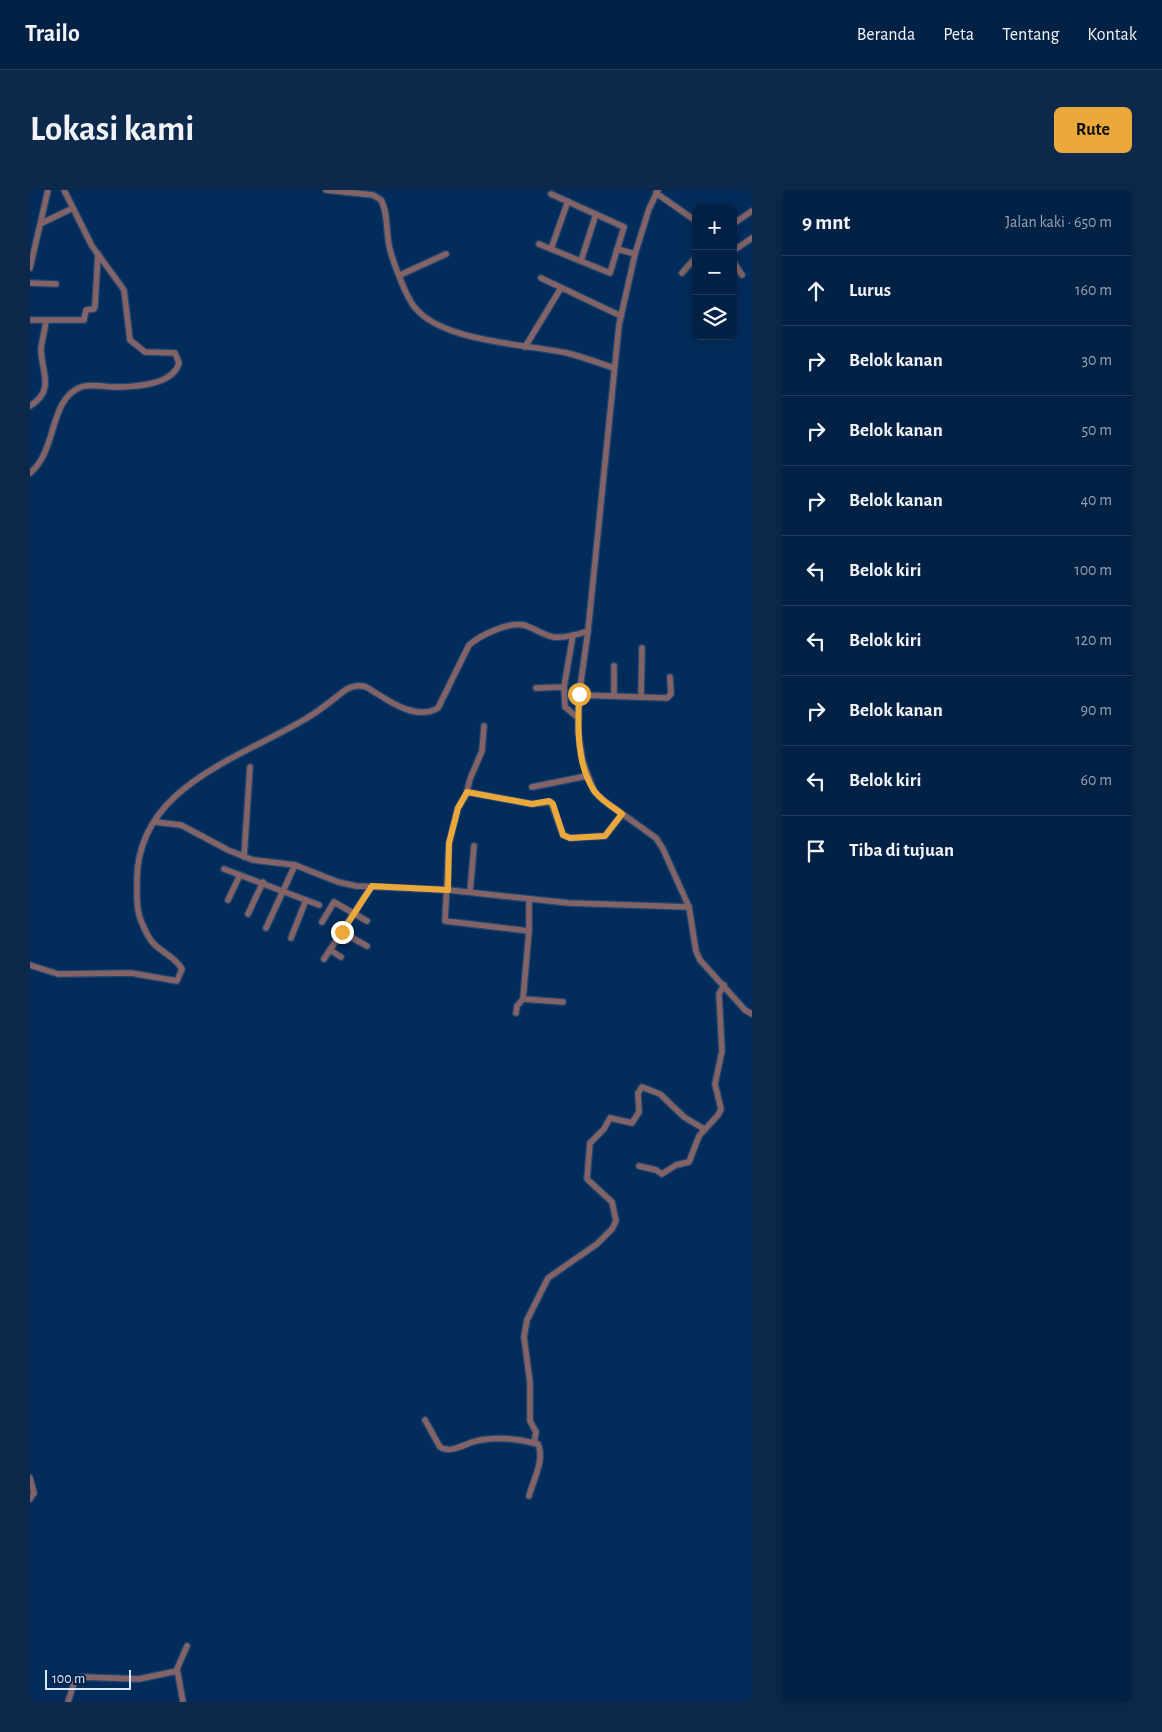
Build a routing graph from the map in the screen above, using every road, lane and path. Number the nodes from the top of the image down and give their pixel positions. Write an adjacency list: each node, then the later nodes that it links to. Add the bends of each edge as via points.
1 (48, 190): 12 (street)
2 (64, 190): 7 (street)
3 (326, 190): 26 (street, via 373,195 381,200 389,247)
4 (657, 192): 10 (street); 20 (street)
5 (551, 194): 6 (street)
6 (568, 202): 9 (street); 15 (street)
7 (72, 209): 12 (street); 18 (street)
8 (752, 211): 11 (street)
9 (596, 214): 16 (street, via 624,228); 21 (street)
10 (692, 219)
11 (737, 221)
12 (42, 223): 24 (street)
13 (752, 238): 17 (street)
14 (539, 244): 15 (street)
15 (551, 249): 21 (street)
16 (617, 250): 20 (street); 21 (street, via 610,273)
17 (734, 250)
18 (98, 254): 34 (street, via 94,309 86,310 84,320); 38 (street, via 119,280 126,295 130,340 145,352 175,354 179,358 179,366 172,374 152,383 86,386 74,391 56,418 44,458)
19 (446, 254): 26 (street)
20 (635, 254): 32 (street)
21 (581, 261)
22 (692, 262): 25 (street)
23 (737, 267): 27 (street)
24 (30, 268)
25 (682, 273)
26 (400, 275): 35 (street, via 412,304 434,321 480,340)
27 (742, 275)
28 (541, 278): 31 (street)
29 (30, 283): 30 (street)
30 (56, 284)
31 (561, 288): 32 (street); 35 (street)
32 (621, 316): 36 (street)
33 (30, 320): 34 (street)
34 (46, 321): 37 (street, via 41,350 46,383 39,398)
35 (526, 348): 36 (street, via 567,353)
36 (614, 368): 39 (street)
37 (30, 406)
38 (30, 474)
39 (588, 631): 40 (street); 46 (street)
40 (573, 635): 44 (street); 56 (street, via 552,637 522,625 477,639 469,645 438,708 429,712 393,703 362,686 347,689 307,718 242,751 186,786 166,804)
41 (642, 648): 48 (street)
42 (614, 666): 47 (street)
43 (670, 677): 48 (street, via 669,698)
44 (564, 687): 45 (street); 49 (street, via 565,707)
45 (536, 688)
46 (579, 694): 47 (street); 49 (street)
47 (614, 695): 48 (street)
48 (641, 697)
49 (578, 718): 52 (street)
50 (484, 726): 54 (street, via 482,751)
51 (250, 767): 58 (street)
52 (587, 776): 53 (street); 55 (street, via 599,796)
53 (532, 787)
54 (467, 792): 55 (street, via 532,804 551,802 563,835 570,838 605,836); 64 (street, via 458,808 449,843)
55 (622, 814): 71 (street, via 656,838)
56 (155, 822): 58 (street, via 181,825); 84 (street, via 137,863 138,906 154,944 177,960 182,969 177,982 131,973 58,974)
57 (474, 846): 66 (street)
58 (244, 856): 59 (street)
59 (295, 865): 63 (street, via 338,882); 65 (street)
60 (224, 869): 61 (street)
61 (240, 874): 62 (street); 67 (street)
62 (263, 882): 65 (street); 73 (street)
63 (372, 886): 64 (street); 72 (street)
64 (448, 890): 66 (street); 77 (street, via 447,923)
65 (284, 891): 68 (street); 76 (street)
66 (470, 892): 69 (street)
67 (228, 900)
68 (306, 900): 70 (street); 79 (street)
69 (529, 900): 71 (street); 77 (street)
70 (320, 905)
71 (689, 908): 85 (street, via 696,951 706,969)
72 (354, 912): 74 (street); 75 (street, via 334,902); 78 (street)
73 (248, 914)
74 (368, 921)
75 (322, 922)
76 (266, 928)
77 (529, 931): 86 (street)
78 (342, 932): 80 (street); 81 (street)
79 (291, 938)
80 (367, 946)
81 (330, 950): 82 (street); 83 (street)
82 (341, 956)
83 (324, 958)
84 (30, 965)
85 (724, 985): 89 (street); 90 (street, via 719,994 722,1051 715,1084 721,1109)
86 (523, 999): 87 (street); 88 (street)
87 (562, 1002)
88 (516, 1013)
89 (752, 1014)
90 (704, 1129): 91 (street, via 688,1163 676,1165 662,1174); 93 (street, via 684,1117 660,1094 642,1087 638,1093 639,1112 632,1123 610,1118 590,1142 586,1179 612,1202 616,1222 585,1255 548,1278 527,1320 524,1337 530,1383 530,1421 536,1432)
91 (639, 1166)
92 (425, 1420): 93 (street, via 444,1450 484,1439)
93 (534, 1442): 95 (street, via 540,1449 538,1470)
94 (30, 1478): 96 (street, via 34,1493)
95 (529, 1496)
96 (30, 1499)
97 (187, 1646): 98 (street)
98 (177, 1671): 99 (street, via 139,1679 82,1677 75,1680); 100 (street)
99 (68, 1702)
100 (183, 1702)

